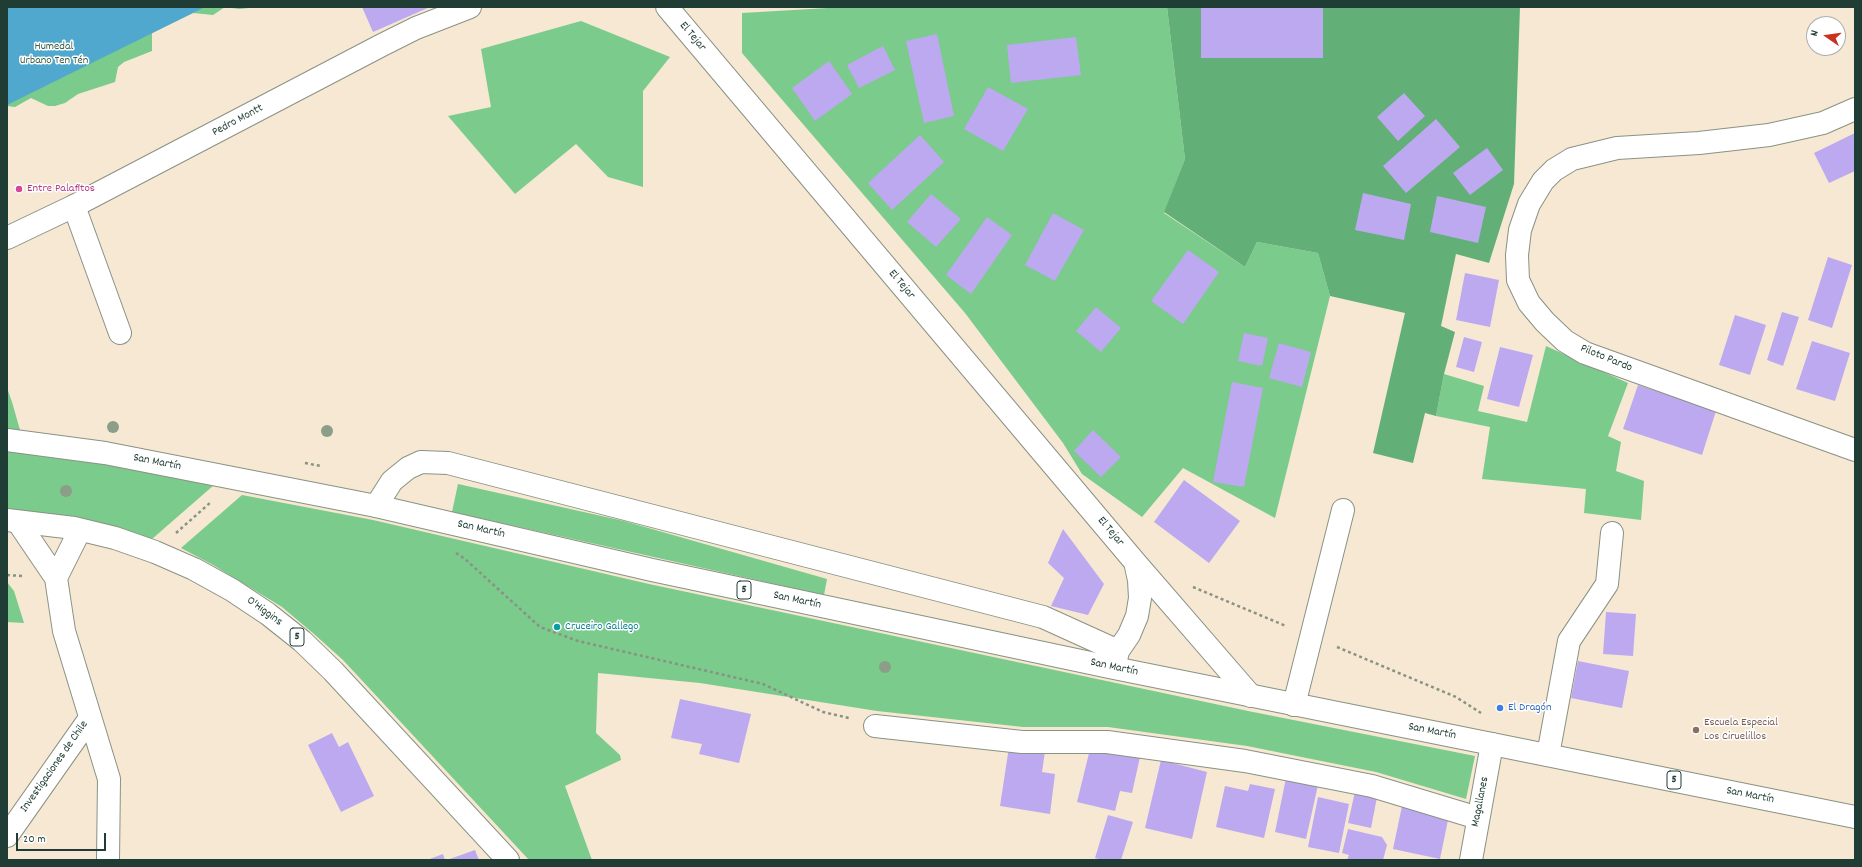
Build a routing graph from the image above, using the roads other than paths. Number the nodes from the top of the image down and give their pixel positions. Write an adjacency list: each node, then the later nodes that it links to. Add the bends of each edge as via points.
1 (470, 7): 4 (main road, Pedro Montt, via 416,28 382,45)
2 (667, 7): 14 (main road, El Tejar)
3 (1855, 108): 8 (main road, Piloto Pardo, via 1823,122 1769,135 1699,143 1617,148 1572,159 1554,170 1543,181 1520,230 1517,255 1518,280 1529,303 1565,341 1585,353)
4 (74, 206): 5 (main road, Pedro Montt); 6 (main road)
5 (7, 238)
6 (120, 333)
7 (7, 440): 9 (main road, San Martín / 5, via 105,453)
8 (1855, 450)
9 (376, 506): 16 (main road, San Martín / 5, via 652,570); 16 (main road, San Martín, via 392,481 408,468 421,462 448,463 1043,617)
10 (1343, 510): 18 (main road)
11 (12, 521): 12 (main road, O'Higgins / 5); 15 (main road, Investigaciones de Chile)
12 (80, 530): 15 (main road); 29 (main road, O'Higgins / 5, via 115,538 194,569 268,614 302,641 333,671)
13 (1612, 533): 22 (main road, via 1607,584 1569,641)
14 (1135, 562): 16 (main road, via 1140,598 1129,635); 17 (main road, El Tejar)
15 (56, 578): 19 (main road, Investigaciones de Chile, via 64,631)
16 (1116, 660): 17 (main road, San Martín / 5)
17 (1251, 696): 18 (main road, San Martín / 5)
18 (1294, 705): 21 (main road, San Martín / 5)
19 (90, 718): 23 (main road, Investigaciones de Chile); 28 (main road, via 109,779)
20 (875, 726): 26 (main road, via 1022,742 1107,742 1245,761 1372,786)
21 (1492, 744): 22 (main road, San Martín / 5); 26 (main road, Magallanes)
22 (1548, 755): 25 (main road, San Martín / 5)
23 (29, 806): 24 (main road); 27 (main road, Investigaciones de Chile)
24 (7, 808)
25 (1855, 817)
26 (1478, 818): 30 (main road, Magallanes)
27 (7, 836)
28 (108, 860)
29 (508, 860)
30 (1471, 860)

